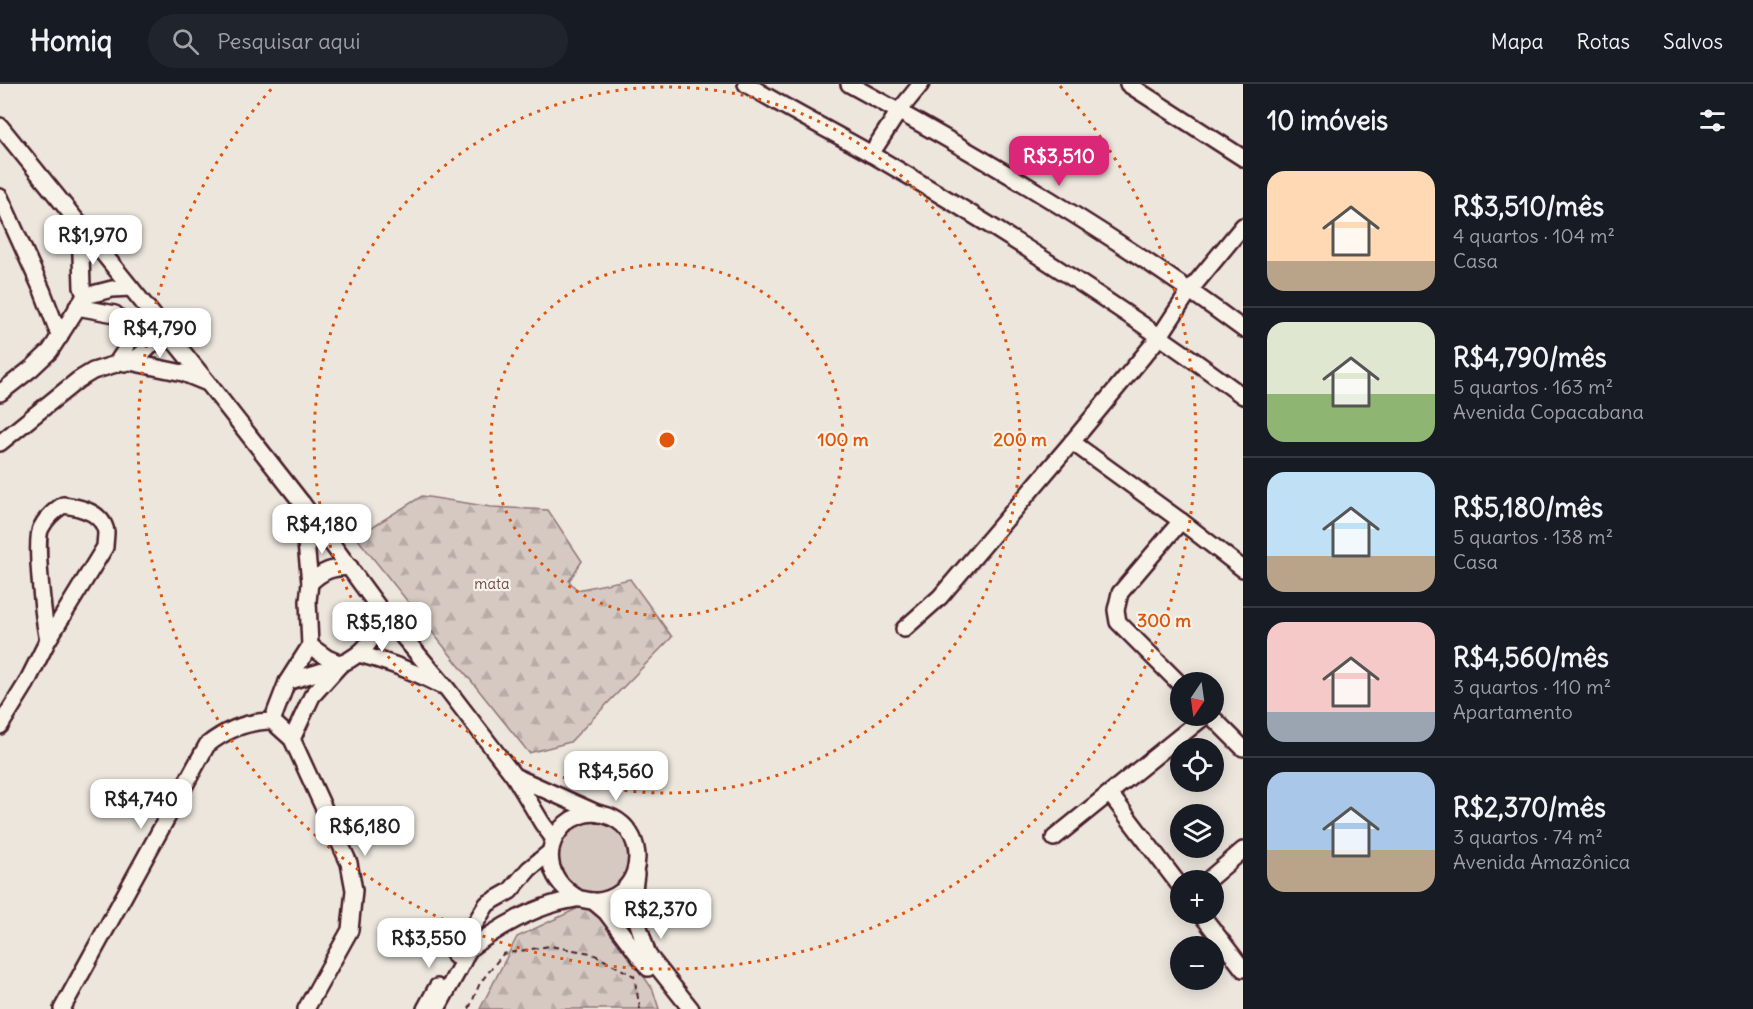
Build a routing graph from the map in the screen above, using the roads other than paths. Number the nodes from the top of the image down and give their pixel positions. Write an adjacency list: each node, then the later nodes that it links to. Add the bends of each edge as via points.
1 (746, 84): 7 (street)
2 (849, 84): 5 (street)
3 (921, 84): 5 (street)
4 (1128, 84): 8 (street)
5 (899, 111): 7 (street); 13 (street)
6 (2, 132): 10 (street)
7 (871, 154): 17 (street, via 1020,244)
8 (1243, 158)
9 (0, 197): 18 (street)
10 (80, 224): 12 (street); 14 (street)
11 (1243, 226): 13 (street)
12 (131, 288): 14 (street, via 112,289); 16 (street)
13 (1190, 290): 15 (street); 17 (street)
14 (81, 302): 18 (street); 19 (street, via 115,315 123,324 127,338)
15 (1243, 329)
16 (165, 330): 19 (street, via 154,343); 20 (street)
17 (1160, 336): 22 (street); 23 (street)
18 (60, 337): 21 (street, via 32,368)
19 (123, 363): 20 (street, via 183,373); 24 (street, via 93,371 78,380)
20 (208, 383): 25 (street)
21 (0, 393)
22 (1243, 396)
23 (1072, 442): 26 (street); 31 (street, via 940,597)
24 (0, 443)
25 (302, 503): 27 (street); 29 (street)
26 (1181, 521): 28 (street); 36 (street, via 1120,593 1116,610 1118,622)
27 (350, 567): 29 (street, via 321,573); 30 (street)
28 (1243, 569)
29 (310, 583): 33 (street)
30 (379, 608): 34 (street, via 369,643); 38 (street)
31 (904, 629)
32 (48, 640): 32 (street, via 105,547 106,531 97,516 78,506 63,505 39,530 43,618); 40 (street)
33 (310, 646): 35 (street); 37 (street)
34 (359, 654): 35 (street); 38 (street, via 420,674)
35 (341, 664): 37 (street); 43 (street, via 312,696)
36 (1170, 674)
37 (287, 682): 39 (street)
38 (448, 690): 45 (street)
39 (272, 721): 43 (street); 57 (street, via 254,721 207,745)
40 (0, 726)
41 (1193, 726): 46 (street)
42 (1221, 726): 44 (street)
43 (292, 738): 58 (street, via 350,863 354,890 350,930)
44 (1243, 748)
45 (514, 776): 47 (street); 49 (street)
46 (1110, 794): 48 (street); 53 (street)
47 (600, 814): 49 (street, via 573,819 562,827); 51 (street, via 613,818 633,837 638,851)
48 (1054, 838)
49 (552, 845): 54 (street, via 555,878 565,890); 59 (street, via 510,891 487,904)
50 (1243, 850): 52 (street)
51 (637, 867): 54 (street, via 632,881 621,892 608,899); 62 (street, via 632,905 648,956)
52 (1220, 870)
53 (1170, 873)
54 (585, 900): 60 (street, via 539,907 470,949); 61 (street, via 606,912)
55 (1209, 924): 56 (street)
56 (1243, 969)
57 (62, 1009)
58 (306, 1009)
59 (425, 1009)
60 (437, 1009)
61 (681, 1009)
62 (691, 1009)

